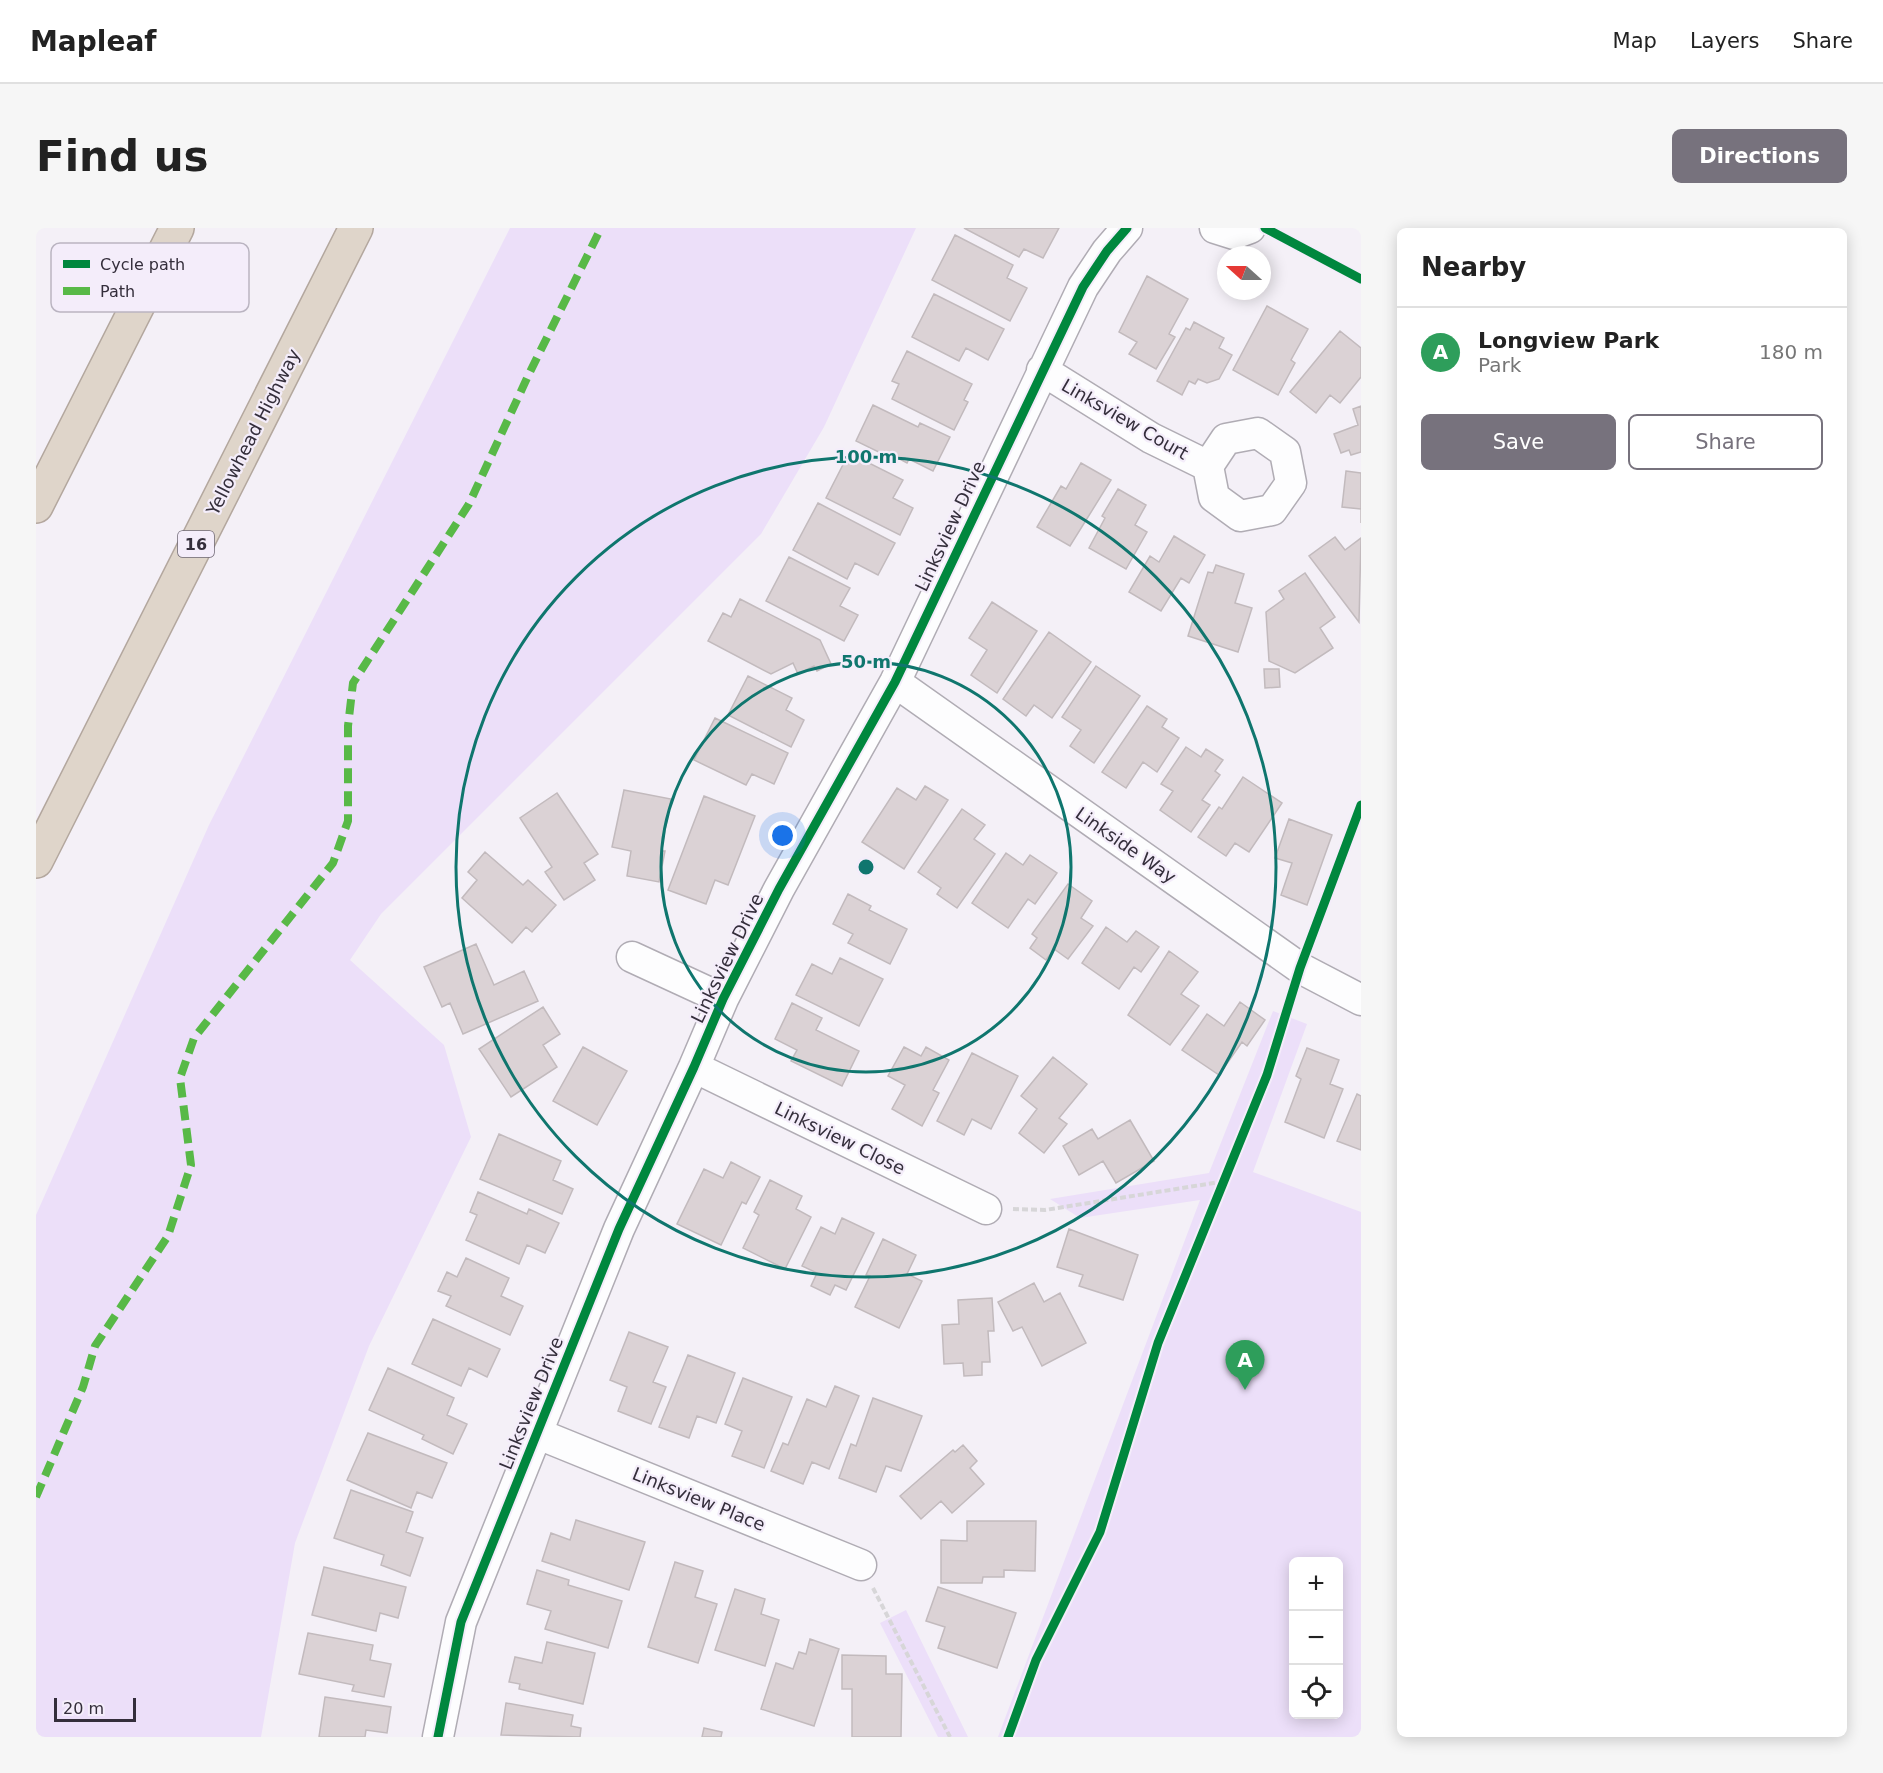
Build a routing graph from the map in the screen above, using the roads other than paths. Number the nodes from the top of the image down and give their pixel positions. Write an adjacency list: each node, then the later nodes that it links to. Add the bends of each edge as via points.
1 (177, 228): 6 (highway)
2 (356, 228): 12 (highway, Yellowhead Highway / 16)
3 (1127, 228): 8 (street, Linksview Drive, via 1083,287)
4 (1215, 228): 5 (street, via 1234,234)
5 (1250, 228)
6 (169, 243)
7 (134, 312): 10 (highway)
8 (1042, 370): 9 (street, Linksview Court, via 1151,438); 11 (street, Linksview Drive)
9 (1208, 466)
10 (36, 506)
11 (895, 682): 14 (street, Linksview Drive); 15 (street, Linkside Way, via 1300,968)
12 (36, 861)
13 (632, 957): 14 (street)
14 (723, 999): 16 (street, Linksview Drive)
15 (1361, 1000)
16 (694, 1067): 17 (street, Linksview Close); 18 (street, Linksview Drive, via 619,1229)
17 (986, 1209)
18 (536, 1433): 19 (street, Linksview Place); 20 (street, Linksview Drive, via 460,1622)
19 (861, 1564)
20 (438, 1737)

